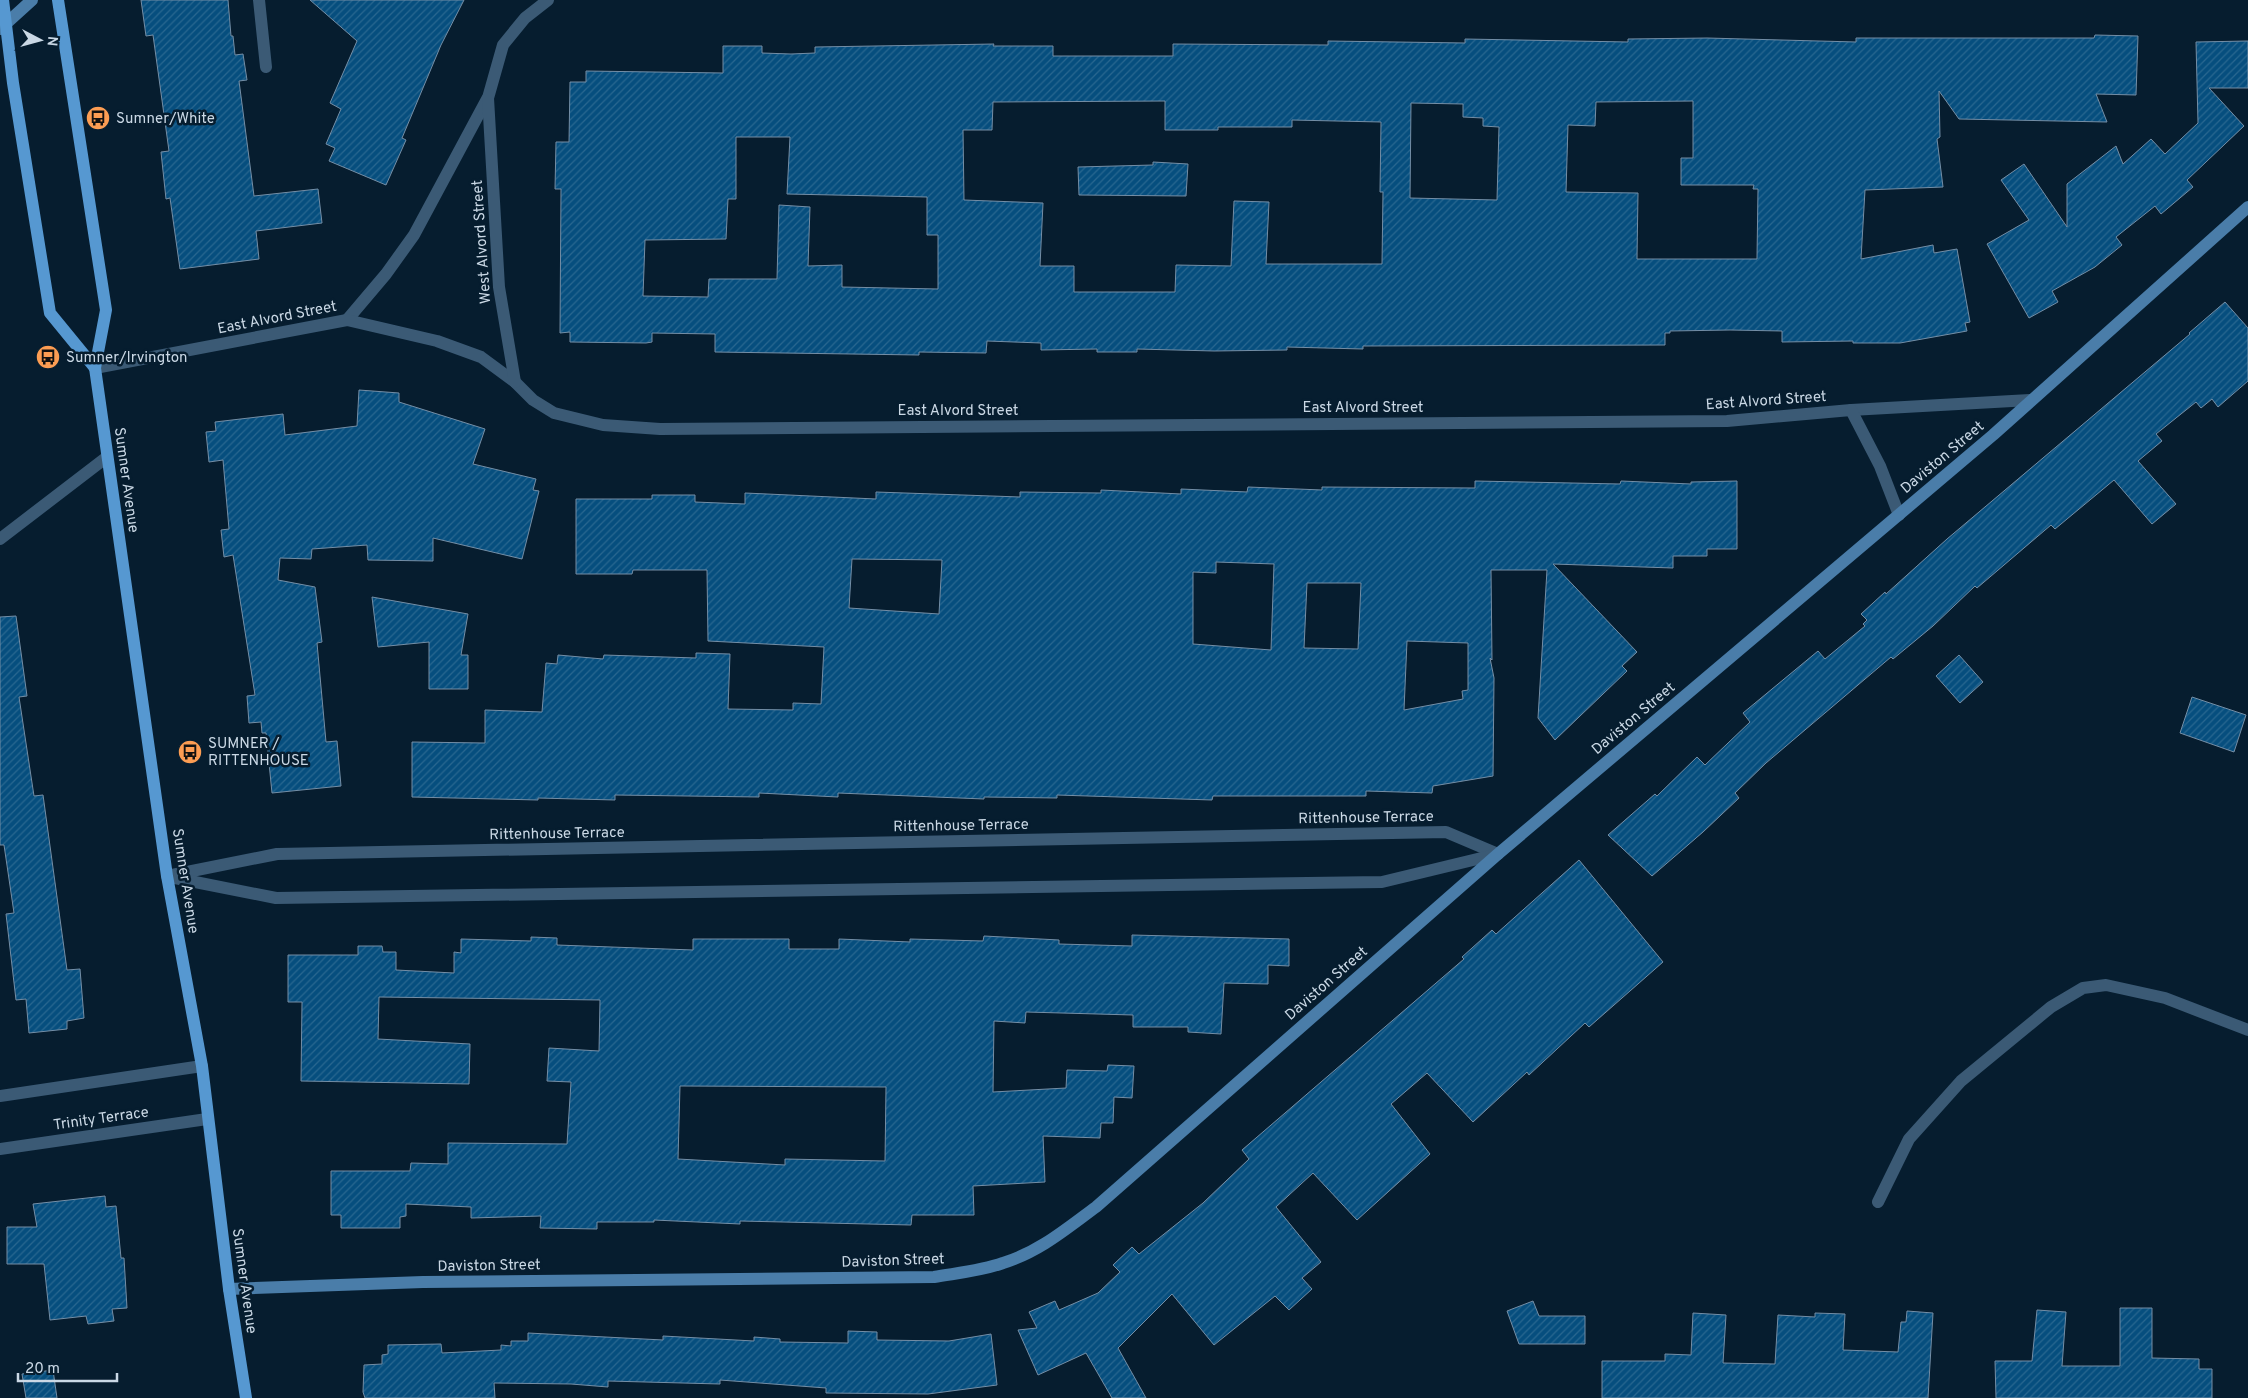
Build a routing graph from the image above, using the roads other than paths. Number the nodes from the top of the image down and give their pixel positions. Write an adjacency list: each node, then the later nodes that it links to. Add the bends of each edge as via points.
1 (3, 0): 6 (main road)
2 (32, 0): 6 (main road)
3 (58, 0): 11 (main road, Sumner Avenue, via 106,310)
4 (259, 0): 7 (street)
5 (548, 0): 8 (street, West Alvord Street, via 525,18 503,45)
6 (3, 27): 11 (main road, via 50,314)
7 (266, 68)
8 (488, 98): 10 (street, West Alvord Street, via 414,235); 12 (street, West Alvord Street, via 500,287)
9 (2248, 207): 13 (main road, Daviston Street)
10 (347, 320): 11 (street, East Alvord Street); 12 (street, East Alvord Street, via 459,348 481,357)
11 (95, 368): 15 (main road, Sumner Avenue)
12 (515, 382): 14 (street, East Alvord Street, via 544,408 564,416 603,425 660,429 1727,421)
13 (2030, 400): 14 (street, East Alvord Street); 16 (main road, Daviston Street)
14 (1851, 410): 16 (street, via 1880,466)
15 (107, 457): 17 (street); 19 (main road, Sumner Avenue)
16 (1899, 515): 18 (main road, Daviston Street)
17 (0, 539)
18 (1498, 854): 19 (street, via 1382,882 276,898); 19 (street, Rittenhouse Terrace, via 1446,832 1436,832 277,854); 26 (main road, Daviston Street, via 1096,1206 1045,1244 1003,1264 934,1277 423,1282)
19 (167, 876): 21 (main road, Sumner Avenue)
20 (2248, 1030): 25 (street, via 2164,998 2106,985 2083,988 2051,1006 1961,1081 1909,1139)
21 (202, 1066): 22 (street); 23 (main road, Sumner Avenue)
22 (0, 1096)
23 (207, 1118): 24 (street, Trinity Terrace); 26 (main road, Sumner Avenue)
24 (0, 1149)
25 (1878, 1202)
26 (229, 1289): 27 (main road, Sumner Avenue)
27 (246, 1398)

